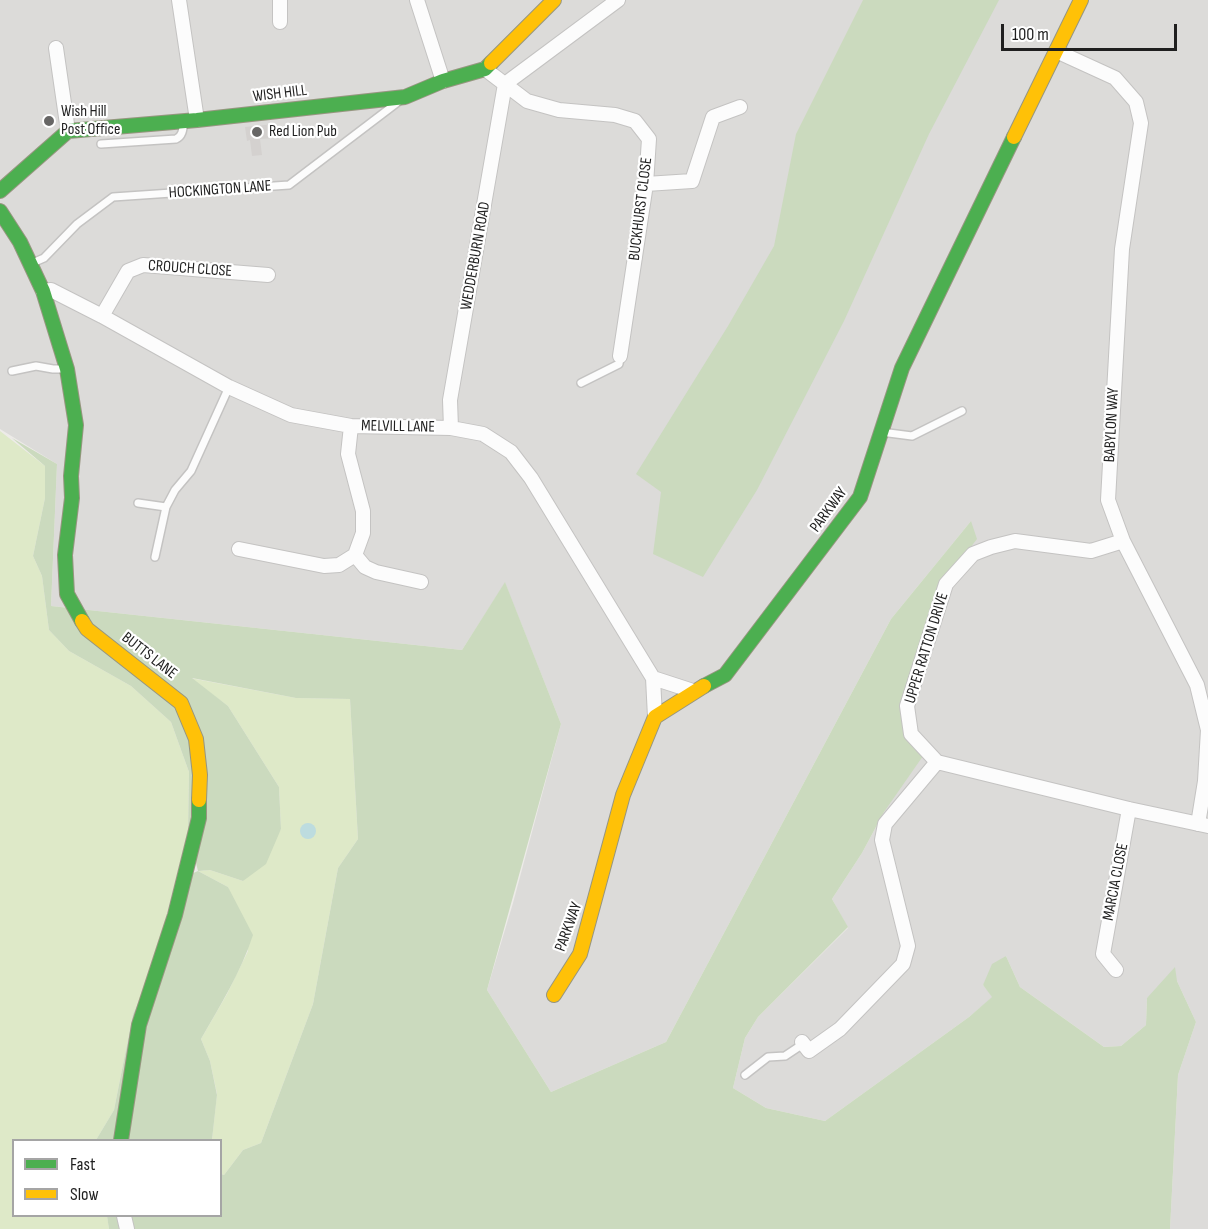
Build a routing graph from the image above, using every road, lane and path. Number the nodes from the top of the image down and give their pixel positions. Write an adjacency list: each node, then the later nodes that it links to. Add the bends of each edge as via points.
1 (179, 0): 15 (street)
2 (280, 0): 7 (street)
3 (417, 0): 11 (street)
4 (554, 0): 10 (street, WISH HILL)
5 (618, 0): 12 (street)
6 (1081, 0): 9 (street, PARKWAY)
7 (280, 22)
8 (56, 48): 16 (street)
9 (1056, 51): 33 (street, PARKWAY, via 902,368); 36 (street, BABYLON WAY, via 1115,78 1136,102 1140,123 1122,249 1108,500)
10 (485, 69): 11 (street, WISH HILL); 12 (street, BUCKHURST CLOSE)
11 (443, 81): 13 (street, WISH HILL)
12 (506, 84): 18 (street, BUCKHURST CLOSE, via 527,101 559,110 615,115 635,121 649,139); 32 (street, WEDDERBURN ROAD, via 450,400)
13 (405, 97): 15 (street, WISH HILL); 21 (lane, HOCKINGTON LANE, via 289,185 113,197 76,224 44,258)
14 (740, 107): 18 (street, via 712,117 692,181)
15 (191, 121): 16 (street, WISH HILL); 17 (lane, via 176,139)
16 (68, 131): 19 (street)
17 (101, 144)
18 (646, 183): 25 (street, BUCKHURST CLOSE)
19 (0, 191)
20 (0, 211): 21 (street, BUTTS LANE)
21 (30, 264): 23 (street, BUTTS LANE)
22 (268, 275): 24 (street, CROUCH CLOSE, via 143,265 128,272)
23 (43, 291): 24 (street, MELVILL LANE, via 51,290); 26 (street, BUTTS LANE)
24 (102, 316): 29 (street, MELVILL LANE)
25 (620, 356): 28 (lane, via 619,364)
26 (67, 369): 27 (lane, via 36,366); 51 (street, BUTTS LANE, via 76,425 65,555 67,594 87,629 181,703 195,739 200,775 199,818 176,915 139,1025)
27 (12, 371)
28 (581, 383)
29 (229, 387): 31 (street, MELVILL LANE, via 291,415); 35 (lane, via 191,471)
30 (962, 411): 33 (lane, via 912,436)
31 (351, 426): 32 (street, MELVILL LANE); 38 (street, via 348,454 363,511 363,533)
32 (451, 428): 41 (street, MELVILL LANE, via 483,434 511,452 531,478)
33 (882, 432): 42 (street, PARKWAY, via 860,497 725,675)
34 (138, 503): 35 (lane)
35 (166, 507): 39 (lane)
36 (1124, 541): 44 (street, UPPER RATTON DRIVE, via 1091,551 1015,541 973,554 946,584 907,706 911,734); 46 (street, BABYLON WAY, via 1197,685 1208,730)
37 (239, 549): 38 (street, via 324,566 339,565)
38 (355, 555): 40 (street, via 365,567 376,572)
39 (154, 557)
40 (421, 582)
41 (653, 678): 42 (street); 43 (street)
42 (693, 691): 43 (street, PARKWAY)
43 (655, 717): 48 (street, PARKWAY, via 623,795 580,954)
44 (937, 762): 45 (street); 49 (street, via 885,824 882,840 908,946 903,964 840,1029 809,1051)
45 (1129, 809): 46 (street); 47 (street, MARCIA CLOSE, via 1097,956)
46 (1203, 825)
47 (1116, 970)
48 (554, 995)
49 (802, 1043): 50 (lane, via 785,1056 768,1057)
50 (745, 1075)
51 (121, 1139)

